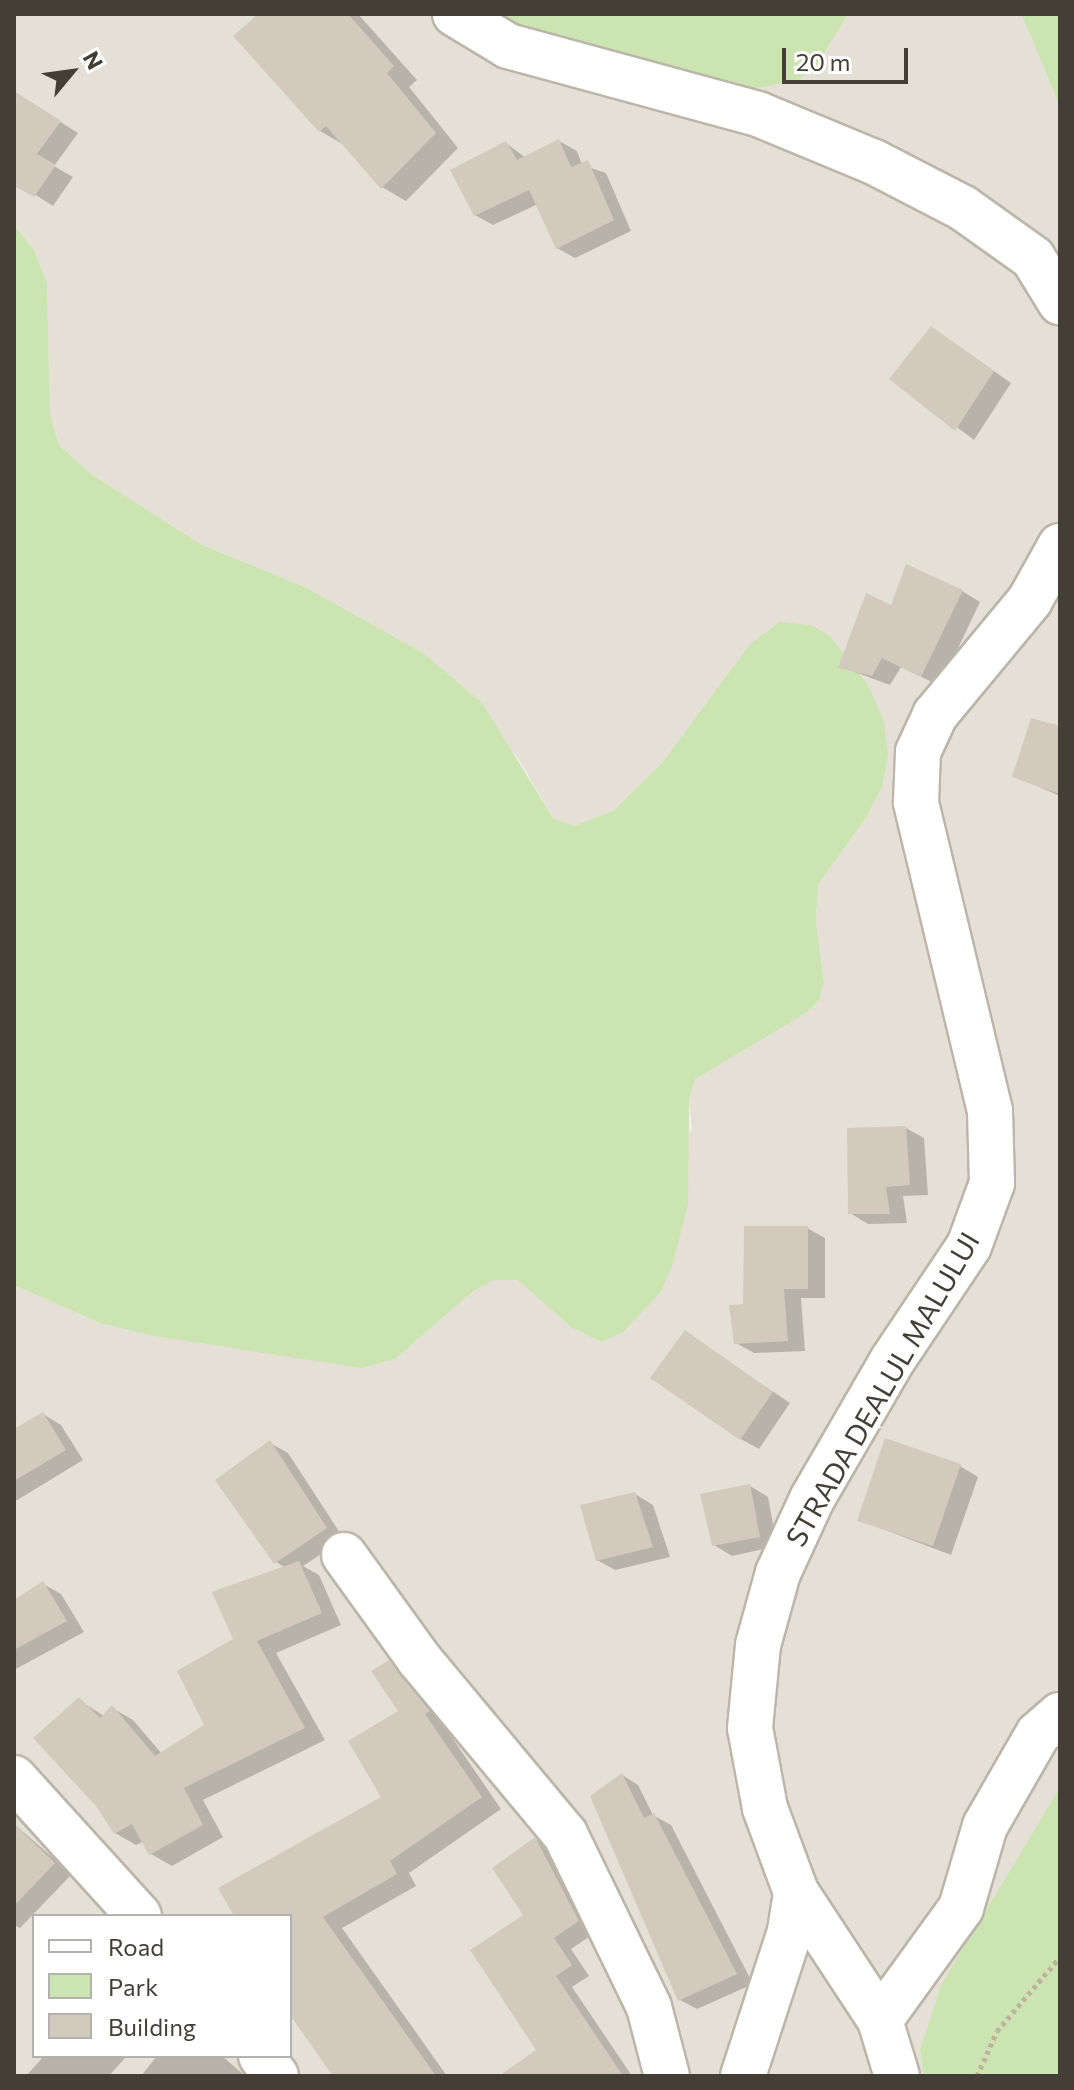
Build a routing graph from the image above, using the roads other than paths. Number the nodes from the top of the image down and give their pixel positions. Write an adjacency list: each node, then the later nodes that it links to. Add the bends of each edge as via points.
1 (455, 14): 2 (street, via 508,46 758,114 874,162 963,208 1033,258)
2 (1060, 302)
3 (1060, 546): 7 (street, STRADA DEALUL MALULUI, via 1030,600 935,715 918,752 916,802 990,1111 992,1183 969,1246 892,1361 812,1499 778,1573 758,1645 750,1728 765,1808)
4 (344, 1555): 12 (street, via 419,1659 565,1834 649,2007)
5 (1060, 1715): 9 (street, via 1038,1734 985,1826 961,1908)
6 (14, 1778): 8 (street)
7 (796, 1892): 9 (street, STRADA DEALUL MALULUI); 13 (street, via 790,1931)
8 (137, 1914)
9 (880, 2020): 14 (street, STRADA DEALUL MALULUI)
10 (262, 2058): 11 (street)
11 (276, 2076)
12 (667, 2076)
13 (743, 2076)
14 (897, 2076)

